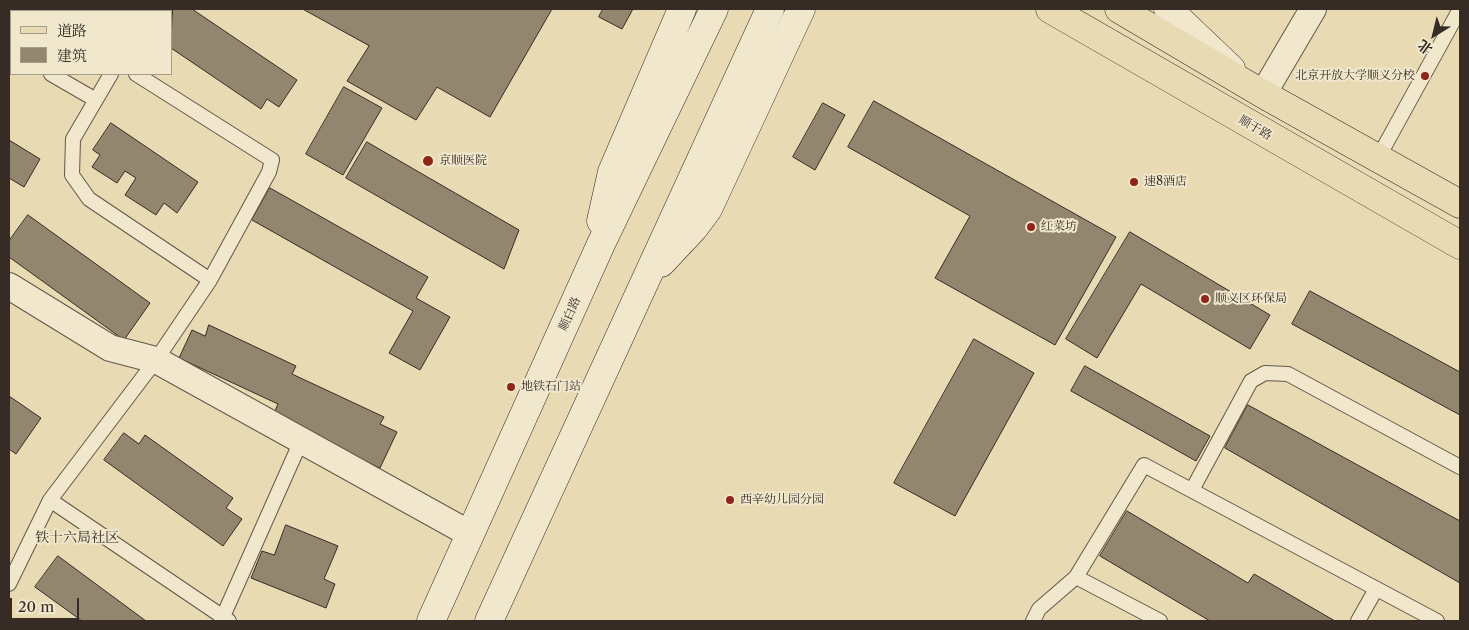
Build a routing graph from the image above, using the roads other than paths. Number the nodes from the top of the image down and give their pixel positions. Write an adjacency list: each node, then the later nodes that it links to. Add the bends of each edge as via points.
1 (682, 9): 17 (main road, via 612,172 601,215)
2 (714, 9): 17 (main road, 顺白路)
3 (770, 9): 19 (main road)
4 (801, 9): 19 (main road, via 708,209)
5 (1050, 9): 18 (main road, 顺于路)
6 (1120, 9): 13 (main road)
7 (1168, 9): 13 (main road)
8 (1313, 9): 13 (street)
9 (1460, 9): 15 (lane)
10 (53, 75): 14 (lane)
11 (110, 75): 14 (lane)
12 (138, 75): 20 (lane, via 272,160 269,172)
13 (1255, 89): 15 (main road)
14 (96, 100): 20 (lane, via 73,139 72,175 88,199)
15 (1378, 158): 16 (main road)
16 (1460, 204)
17 (601, 244): 27 (main road, 顺白路)
18 (1460, 245)
19 (648, 276): 34 (main road)
20 (210, 280): 22 (lane)
21 (9, 286): 22 (street, via 110,348)
22 (156, 360): 23 (street); 26 (lane)
23 (301, 441): 27 (street); 32 (lane)
24 (1460, 467): 25 (lane, via 1288,374 1265,373 1251,381)
25 (1192, 490): 29 (lane, via 1144,465); 31 (lane)
26 (50, 500): 28 (lane); 32 (lane)
27 (470, 534): 33 (main road, 顺白路)
28 (14, 560): 30 (lane)
29 (1076, 577): 35 (lane, via 1039,609); 36 (lane)
30 (9, 584)
31 (1376, 589): 37 (lane); 38 (lane)
32 (224, 620)
33 (431, 621)
34 (489, 621)
35 (1033, 621)
36 (1160, 621)
37 (1358, 621)
38 (1437, 621)

